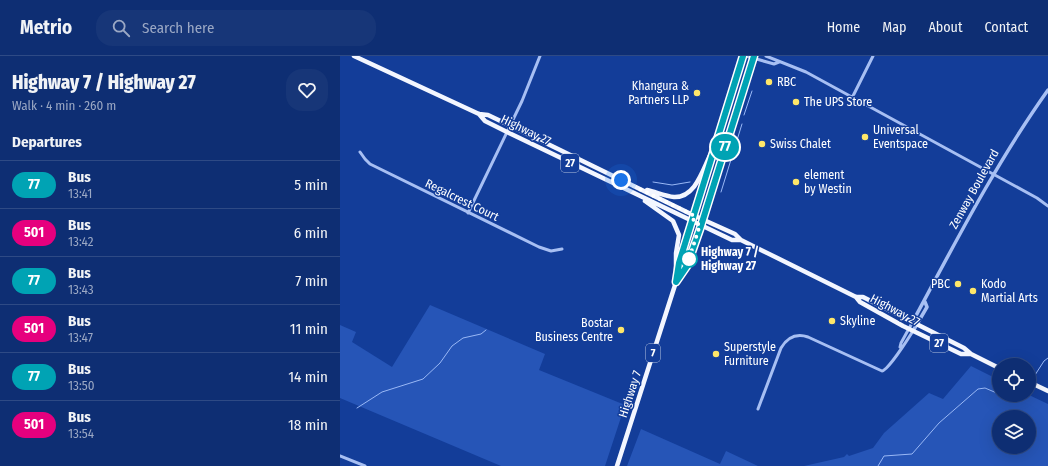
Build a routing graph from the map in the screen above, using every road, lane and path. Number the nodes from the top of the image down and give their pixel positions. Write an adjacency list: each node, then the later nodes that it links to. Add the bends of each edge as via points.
1 (354, 56): 11 (main road, Highway 27 / 27)
2 (540, 56): 12 (street)
3 (743, 56): 14 (main road, Highway 7 / 7)
4 (746, 56): 7 (street)
5 (766, 56): 8 (street)
6 (873, 56): 10 (street)
7 (753, 57): 8 (street, via 774,64); 22 (main road, Highway 7 / 7)
8 (779, 62): 10 (street, via 806,72)
9 (1048, 90): 16 (street, Zenway Boulevard)
10 (852, 98): 16 (street)
11 (479, 114): 12 (main road, Highway 27 / 27, via 488,115); 13 (main road, Highway 27 / 27, via 485,121)
12 (511, 126): 13 (street); 17 (main road, Highway 27 / 27)
13 (507, 132): 18 (main road, Highway 27 / 27); 20 (street)
14 (717, 144): 17 (main road, via 707,158 698,182 689,192 676,197); 21 (main road, Highway 7 / 7)
15 (360, 152): 20 (street, Regalcrest Court, via 364,160 370,164)
16 (994, 174): 19 (street); 29 (street, Zenway Boulevard, via 925,302 927,306)
17 (635, 186): 21 (main road, Highway 27 / 27)
18 (632, 193): 23 (main road, Highway 27 / 27); 27 (main road, via 673,221 679,235)
19 (1048, 206)
20 (468, 213): 26 (street, Regalcrest Court, via 539,247 551,251)
21 (695, 216): 22 (main road, Highway 27 / 27); 23 (main road, Highway 7 / 7)
22 (702, 219): 24 (main road, Highway 7 / 7); 25 (main road, Highway 27 / 27, via 735,234)
23 (693, 221): 24 (main road, Highway 27 / 27); 27 (main road, Highway 7 / 7, via 679,263)
24 (700, 225): 25 (main road, Highway 27 / 27, via 732,240); 27 (main road, Highway 7 / 7, via 687,266)
25 (741, 240): 28 (main road, Highway 27 / 27)
26 (562, 249)
27 (676, 282): 38 (main road, Highway 7 / 7)
28 (856, 297): 29 (main road, Highway 27 / 27, via 863,297); 30 (main road, Highway 27 / 27, via 860,302)
29 (914, 324): 30 (street, Zenway Boulevard); 31 (main road, Highway 27 / 27, via 964,348)
30 (911, 330): 31 (main road, Highway 27 / 27, via 961,354); 35 (street, via 888,368 882,372 808,337 791,337 780,348)
31 (971, 354): 32 (main road, Highway 27 / 27)
32 (992, 364)
33 (1036, 385): 34 (main road)
34 (1048, 391)
35 (758, 409)
36 (340, 456): 37 (street)
37 (365, 466)
38 (617, 466)

